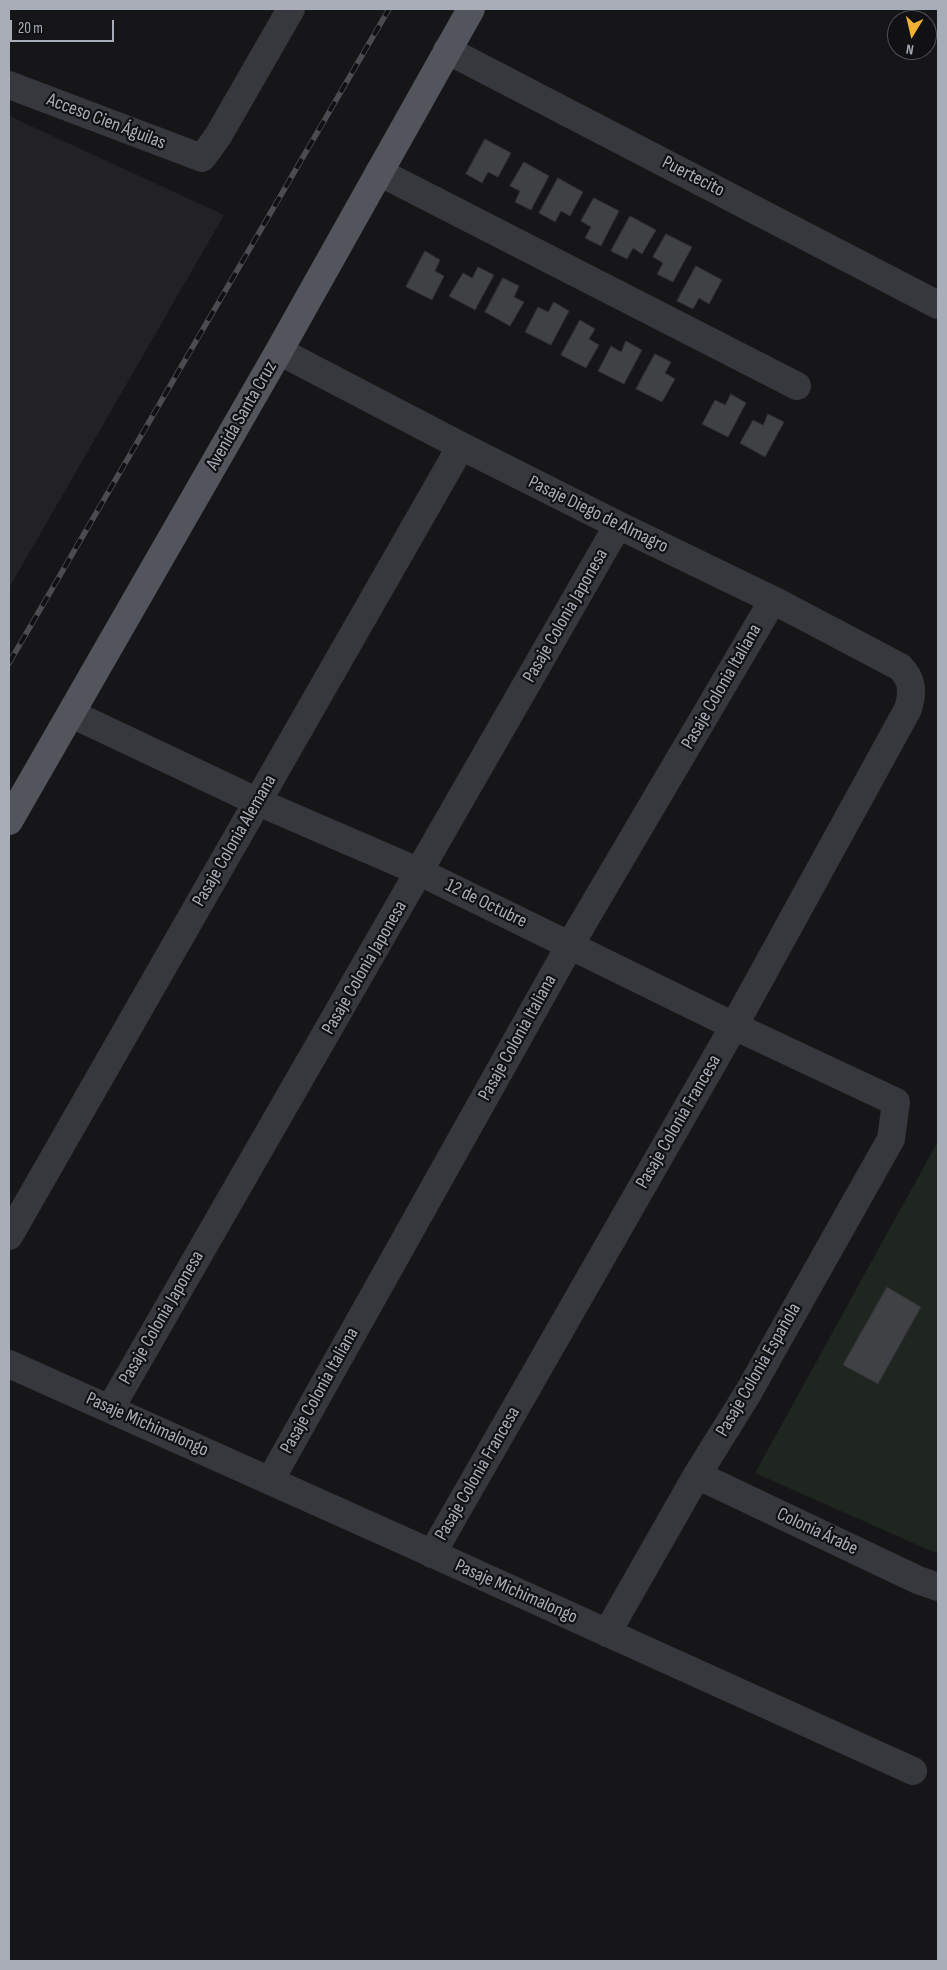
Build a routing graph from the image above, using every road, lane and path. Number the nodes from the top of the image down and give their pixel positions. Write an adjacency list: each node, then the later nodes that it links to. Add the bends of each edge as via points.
1 (291, 9): 4 (street, Acceso Cien Águilas, via 202,158)
2 (472, 9): 3 (main road, Avenida Santa Cruz)
3 (447, 50): 5 (main road, Avenida Santa Cruz); 6 (street, Puertecito)
4 (9, 85)
5 (379, 172): 7 (main road, Avenida Santa Cruz); 8 (street)
6 (938, 305)
7 (279, 351): 9 (street, Pasaje Diego de Almagro); 13 (main road, Avenida Santa Cruz)
8 (797, 386)
9 (461, 446): 10 (street, Pasaje Diego de Almagro); 14 (street, Pasaje Colonia Alemana)
10 (618, 525): 11 (street, Pasaje Diego de Almagro); 16 (street, Pasaje Colonia Japonesa)
11 (773, 600): 12 (street, Pasaje Diego de Almagro, via 900,667); 17 (street, Pasaje Colonia Italiana)
12 (911, 684): 18 (street, Pasaje Colonia Francesa, via 908,709)
13 (72, 714): 14 (street, 12 de Octubre); 15 (main road, Avenida Santa Cruz)
14 (258, 802): 16 (street, 12 de Octubre); 20 (street, Pasaje Colonia Alemana)
15 (9, 822)
16 (420, 872): 17 (street, 12 de Octubre); 22 (street, Pasaje Colonia Japonesa)
17 (570, 945): 18 (street, 12 de Octubre); 24 (street, Pasaje Colonia Italiana)
18 (734, 1026): 19 (street, 12 de Octubre); 25 (street, Pasaje Colonia Francesa)
19 (896, 1102): 23 (street, Pasaje Colonia Española, via 891,1139 748,1392)
20 (9, 1236)
21 (9, 1364): 22 (street, Pasaje Michimalongo)
22 (110, 1409): 24 (street, Pasaje Michimalongo)
23 (697, 1475): 26 (street, Colonia Árabe); 27 (street, Pasaje Colonia Española)
24 (270, 1479): 25 (street, Pasaje Michimalongo)
25 (432, 1554): 27 (street, Pasaje Michimalongo)
26 (938, 1587)
27 (607, 1633): 28 (street, Pasaje Michimalongo)
28 (913, 1771)

